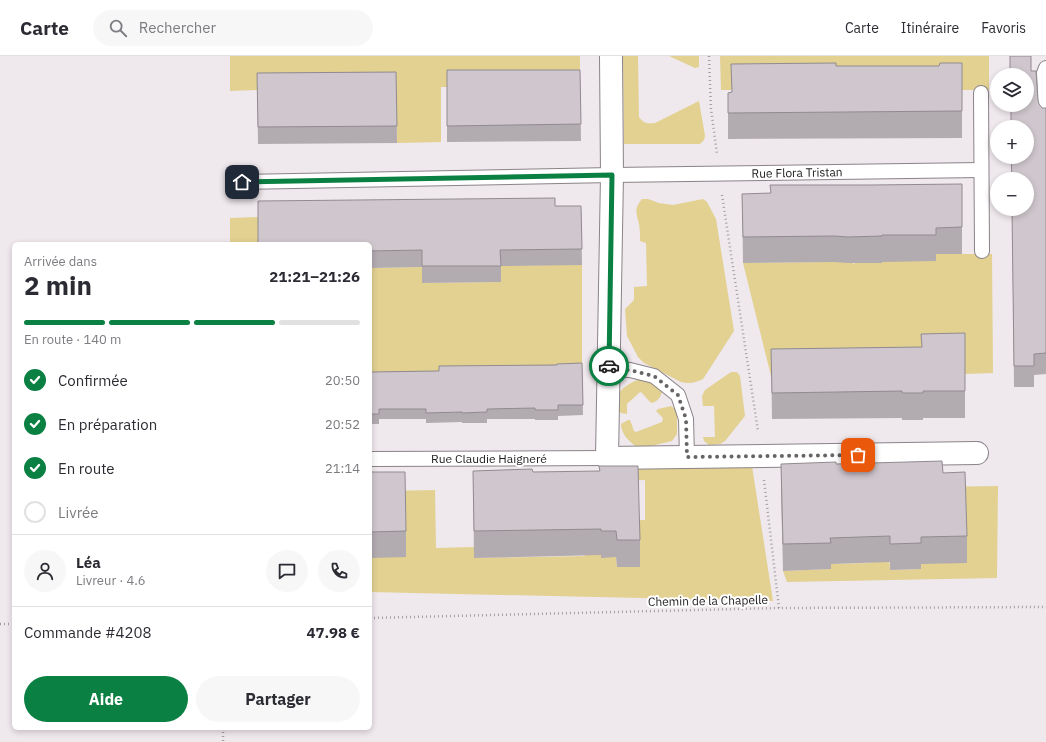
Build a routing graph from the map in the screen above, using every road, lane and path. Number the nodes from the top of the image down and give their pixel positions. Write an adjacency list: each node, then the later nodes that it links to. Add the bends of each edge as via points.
1 (611, 56): 8 (street)
2 (709, 56): 7 (path, via 711,109)
3 (1046, 68): 5 (lane)
4 (981, 93): 6 (lane)
5 (1046, 121)
6 (981, 170): 7 (lane, Rue Flora Tristan); 10 (lane)
7 (719, 174): 8 (lane, Rue Flora Tristan); 13 (path)
8 (612, 175): 9 (lane, Rue Flora Tristan); 11 (street)
9 (242, 182)
10 (982, 251)
11 (609, 369): 14 (lane, via 630,370 654,376 678,395 686,419); 15 (street)
12 (977, 454): 13 (street)
13 (761, 456): 14 (street); 18 (path)
14 (687, 457): 15 (street)
15 (607, 458): 16 (lane, Rue Claudie Haigneré)
16 (372, 459)
17 (1046, 607): 18 (path, Chemin de la Chapelle)
18 (779, 608): 19 (path, Chemin de la Chapelle)
19 (372, 618)
20 (0, 624): 21 (path)
21 (12, 624)
22 (223, 730): 23 (path)
23 (223, 742)

